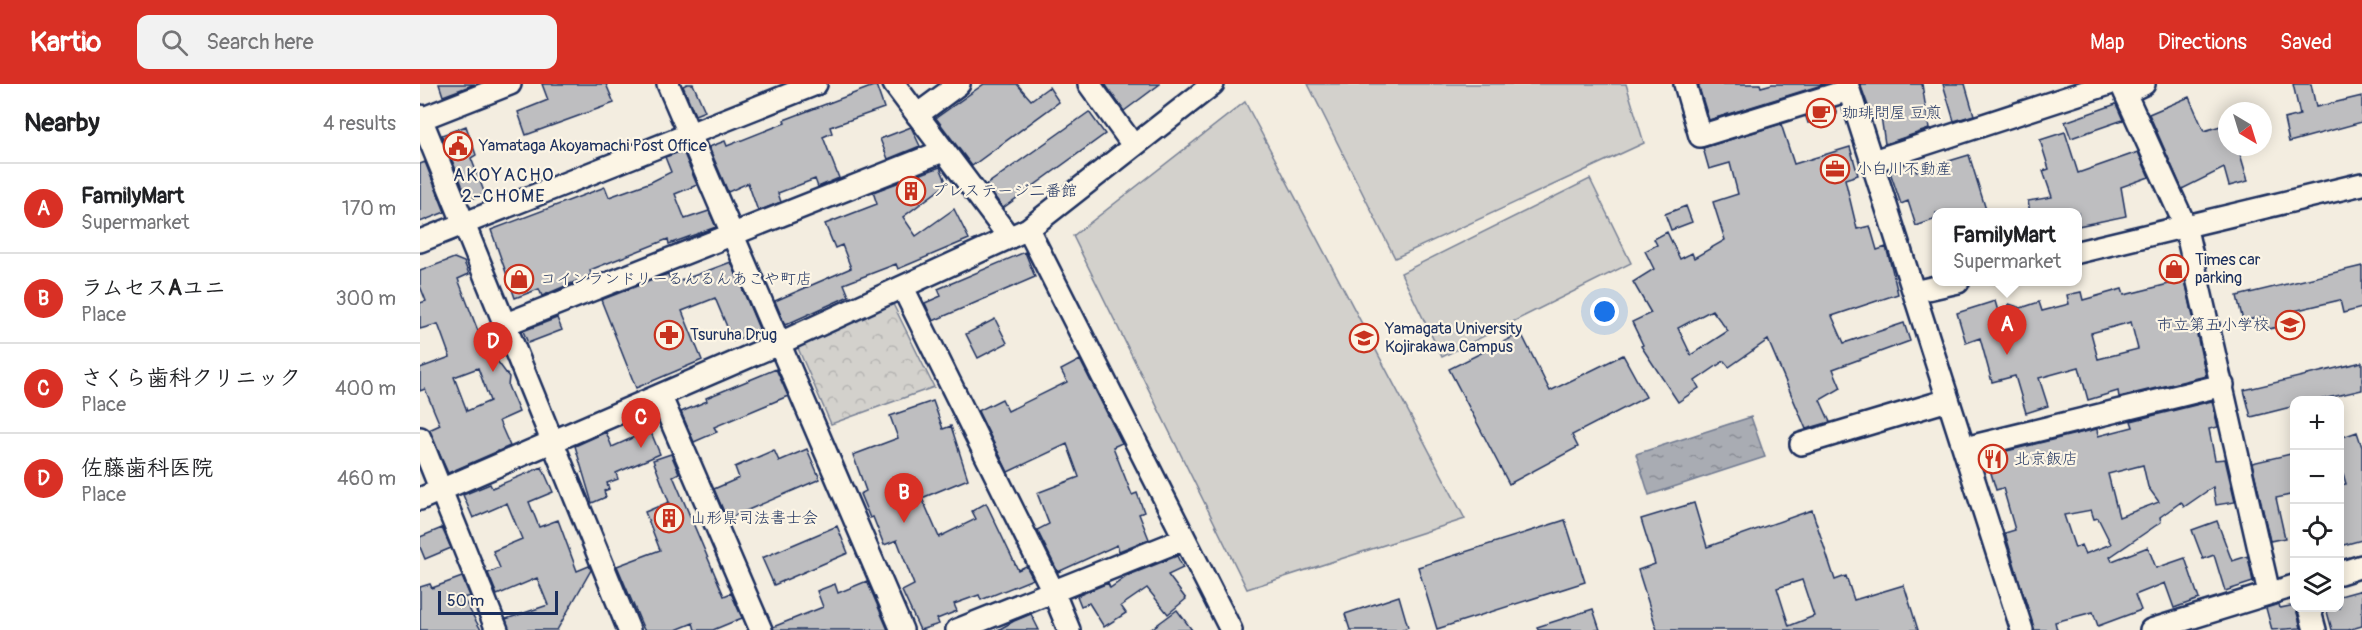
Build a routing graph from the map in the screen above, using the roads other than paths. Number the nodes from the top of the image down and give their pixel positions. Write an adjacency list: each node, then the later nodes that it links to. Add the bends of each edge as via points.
1 (510, 84): 12 (street)
2 (668, 84): 13 (street)
3 (816, 84): 13 (street)
4 (894, 84): 11 (street)
5 (959, 84): 11 (street)
6 (1089, 84): 14 (street)
7 (1213, 84): 14 (street)
8 (1685, 84): 10 (street, via 1701,136)
9 (2125, 86): 16 (street); 19 (street)
10 (1848, 87): 16 (street)
11 (917, 115): 15 (street)
12 (421, 117): 18 (street)
13 (690, 136): 18 (street); 21 (street)
14 (1133, 145): 20 (street)
15 (944, 151): 20 (street); 21 (street)
16 (1873, 161): 26 (street)
17 (2362, 184): 19 (street)
18 (466, 224): 22 (street); 27 (street)
19 (2185, 225): 23 (street); 29 (street)
20 (1018, 233): 25 (street); 38 (street)
21 (732, 236): 27 (street); 28 (street)
22 (420, 241)
23 (2082, 251)
24 (1940, 286): 26 (street)
25 (903, 288): 28 (street); 42 (street)
26 (1914, 292): 31 (street)
27 (506, 324): 33 (street)
28 (778, 344): 30 (street); 48 (street)
29 (2223, 385): 35 (street); 43 (street)
30 (660, 395): 33 (street); 47 (street)
31 (1948, 400): 34 (street); 35 (street)
32 (420, 438): 36 (street)
33 (553, 441): 36 (street); 46 (street)
34 (1801, 444)
35 (1965, 448): 52 (street)
36 (441, 490): 37 (street); 45 (street)
37 (420, 499)
38 (1184, 539): 42 (street); 51 (street)
39 (2362, 566): 40 (street)
40 (2344, 572)
41 (2290, 588): 43 (street)
42 (1053, 591): 49 (street); 50 (street)
43 (2269, 594): 53 (street)
44 (2310, 612): 54 (street)
45 (497, 630)
46 (628, 630)
47 (761, 630)
48 (902, 630)
49 (957, 630)
50 (1068, 630)
51 (1230, 630)
52 (2022, 630)
53 (2151, 630)
54 (2315, 630)

